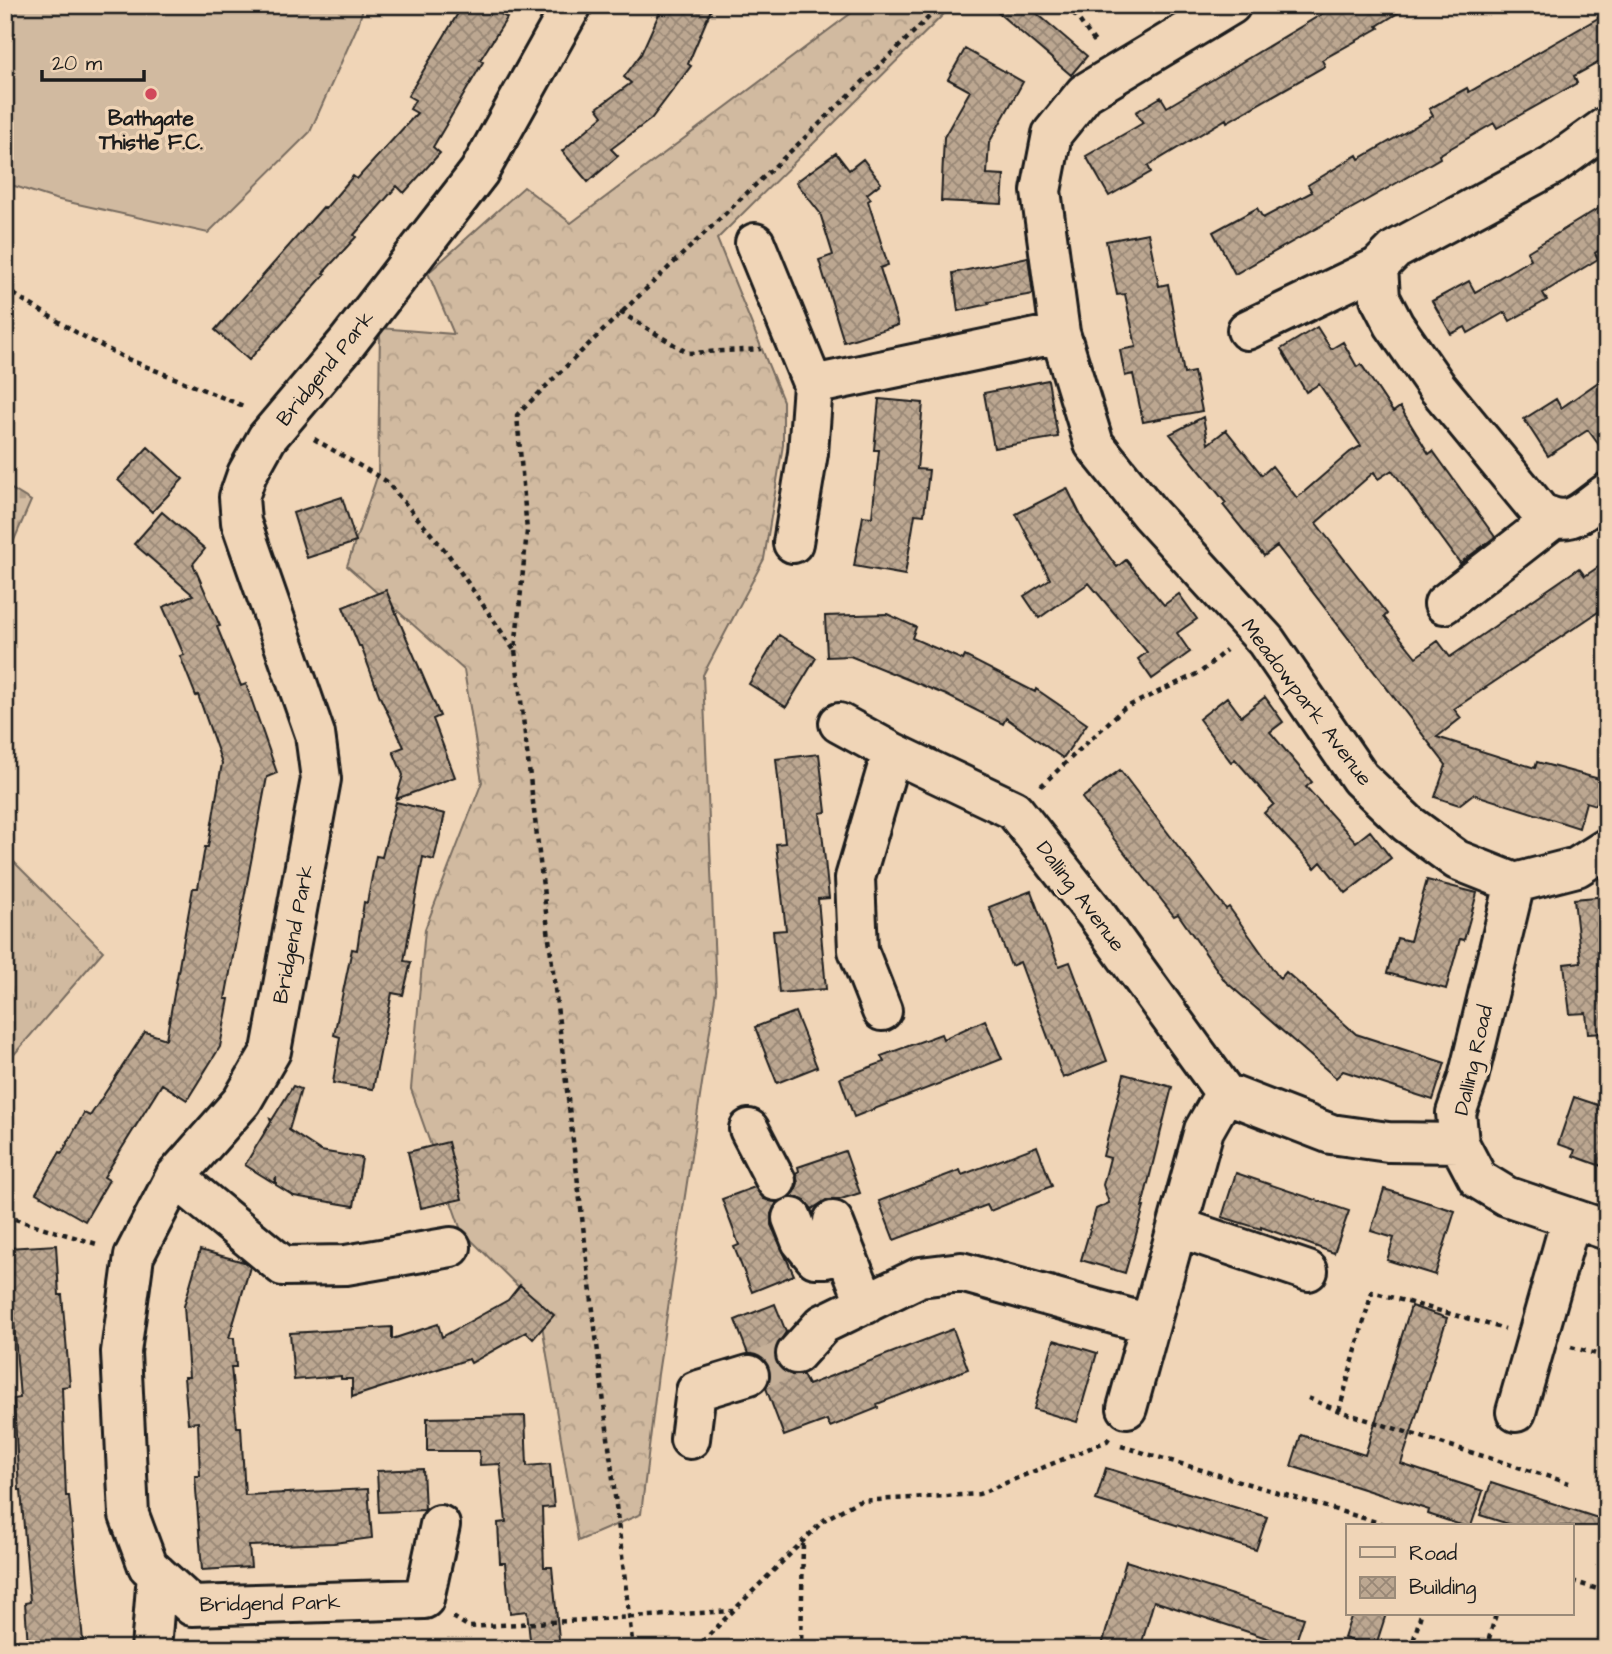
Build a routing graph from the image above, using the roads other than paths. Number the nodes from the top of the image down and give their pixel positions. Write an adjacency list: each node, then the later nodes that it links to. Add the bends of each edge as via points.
1 (572, 5): 21 (street, Bridgend Park, via 479,172 267,438 239,497 241,522 315,734 321,779 271,1051 242,1101)
2 (1231, 5): 7 (street, Meadowpark Avenue, via 1085,93 1052,134 1041,191)
3 (1607, 126): 5 (street, via 1553,165 1395,250)
4 (755, 243): 8 (street)
5 (1378, 267): 6 (street); 10 (street, via 1380,298 1437,387 1540,512)
6 (1247, 330)
7 (1060, 333): 8 (street); 16 (street, Meadowpark Avenue, via 1094,444 1150,514 1266,641 1360,778 1408,824 1457,860)
8 (813, 386): 11 (street)
9 (1607, 493): 10 (street, via 1566,520)
10 (1553, 519): 12 (street)
11 (793, 542)
12 (1444, 604)
13 (839, 723): 14 (street, Dalling Avenue)
14 (892, 752): 17 (street, via 855,878 858,950); 18 (street, Dalling Avenue, via 1014,810 1096,913)
15 (1607, 848): 16 (street, via 1577,867)
16 (1515, 883): 20 (street, Dalling Road, via 1456,1113)
17 (882, 1011)
18 (1225, 1093): 20 (street, via 1331,1134 1388,1142); 25 (street, via 1204,1130)
19 (749, 1129): 22 (street)
20 (1459, 1143): 24 (street, Dalling Road, via 1478,1179 1506,1196)
21 (175, 1177): 26 (street, via 283,1266 346,1265); 36 (street, Bridgend Park, via 134,1256 121,1352 129,1516 148,1566)
22 (776, 1181)
23 (792, 1217): 28 (street, via 801,1241 815,1258 827,1258 839,1237)
24 (1589, 1225): 33 (street, via 1537,1337)
25 (1177, 1227): 27 (street); 29 (street)
26 (451, 1247)
27 (1308, 1271)
28 (866, 1304): 29 (street, via 920,1277 961,1272); 30 (street, via 823,1324)
29 (1150, 1324): 32 (street)
30 (796, 1354)
31 (749, 1375): 34 (street, via 696,1391)
32 (1126, 1408)
33 (1516, 1412)
34 (690, 1439)
35 (440, 1525): 36 (street, Bridgend Park, via 424,1599 192,1606)
36 (157, 1574): 37 (street)
37 (151, 1649)

